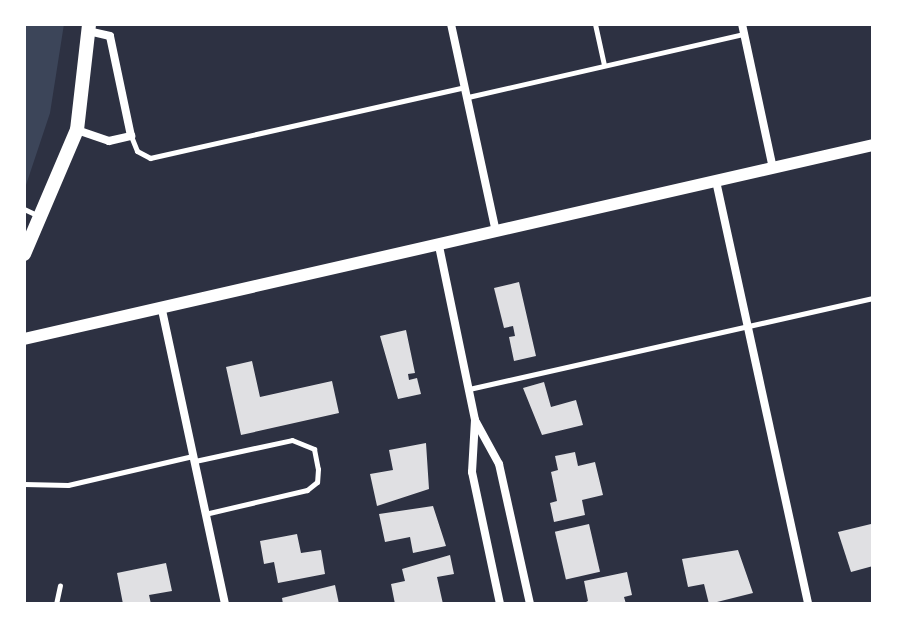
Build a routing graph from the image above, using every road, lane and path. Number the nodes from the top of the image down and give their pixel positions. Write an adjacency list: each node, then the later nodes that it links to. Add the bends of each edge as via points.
1 (451, 24): 6 (street)
2 (595, 24): 5 (lane)
3 (88, 28): 8 (main road); 9 (street, via 110,36)
4 (743, 29): 5 (lane); 11 (street)
5 (604, 65): 7 (lane)
6 (465, 86): 7 (street); 9 (lane, via 150,158 137,151)
7 (467, 97): 15 (street)
8 (77, 130): 9 (street, via 109,141); 14 (main road)
9 (131, 136)
10 (873, 145): 11 (street)
11 (773, 168): 12 (street)
12 (716, 181): 15 (street); 20 (street)
13 (24, 209): 14 (lane)
14 (42, 218): 17 (main road)
15 (496, 232): 16 (street)
16 (439, 246): 19 (street); 22 (street)
17 (24, 254)
18 (873, 298): 20 (lane)
19 (162, 310): 21 (street); 24 (street)
20 (750, 327): 22 (lane); 32 (street)
21 (24, 339)
22 (469, 389): 23 (street)
23 (475, 420): 30 (street, via 472,472); 31 (street, via 499,464)
24 (194, 459): 25 (lane, via 68,485); 26 (street); 26 (lane, via 292,440 314,449 317,482 307,490)
25 (24, 484)
26 (205, 514): 29 (street)
27 (60, 585): 28 (lane)
28 (56, 604)
29 (225, 604)
30 (500, 604)
31 (530, 604)
32 (808, 604)

